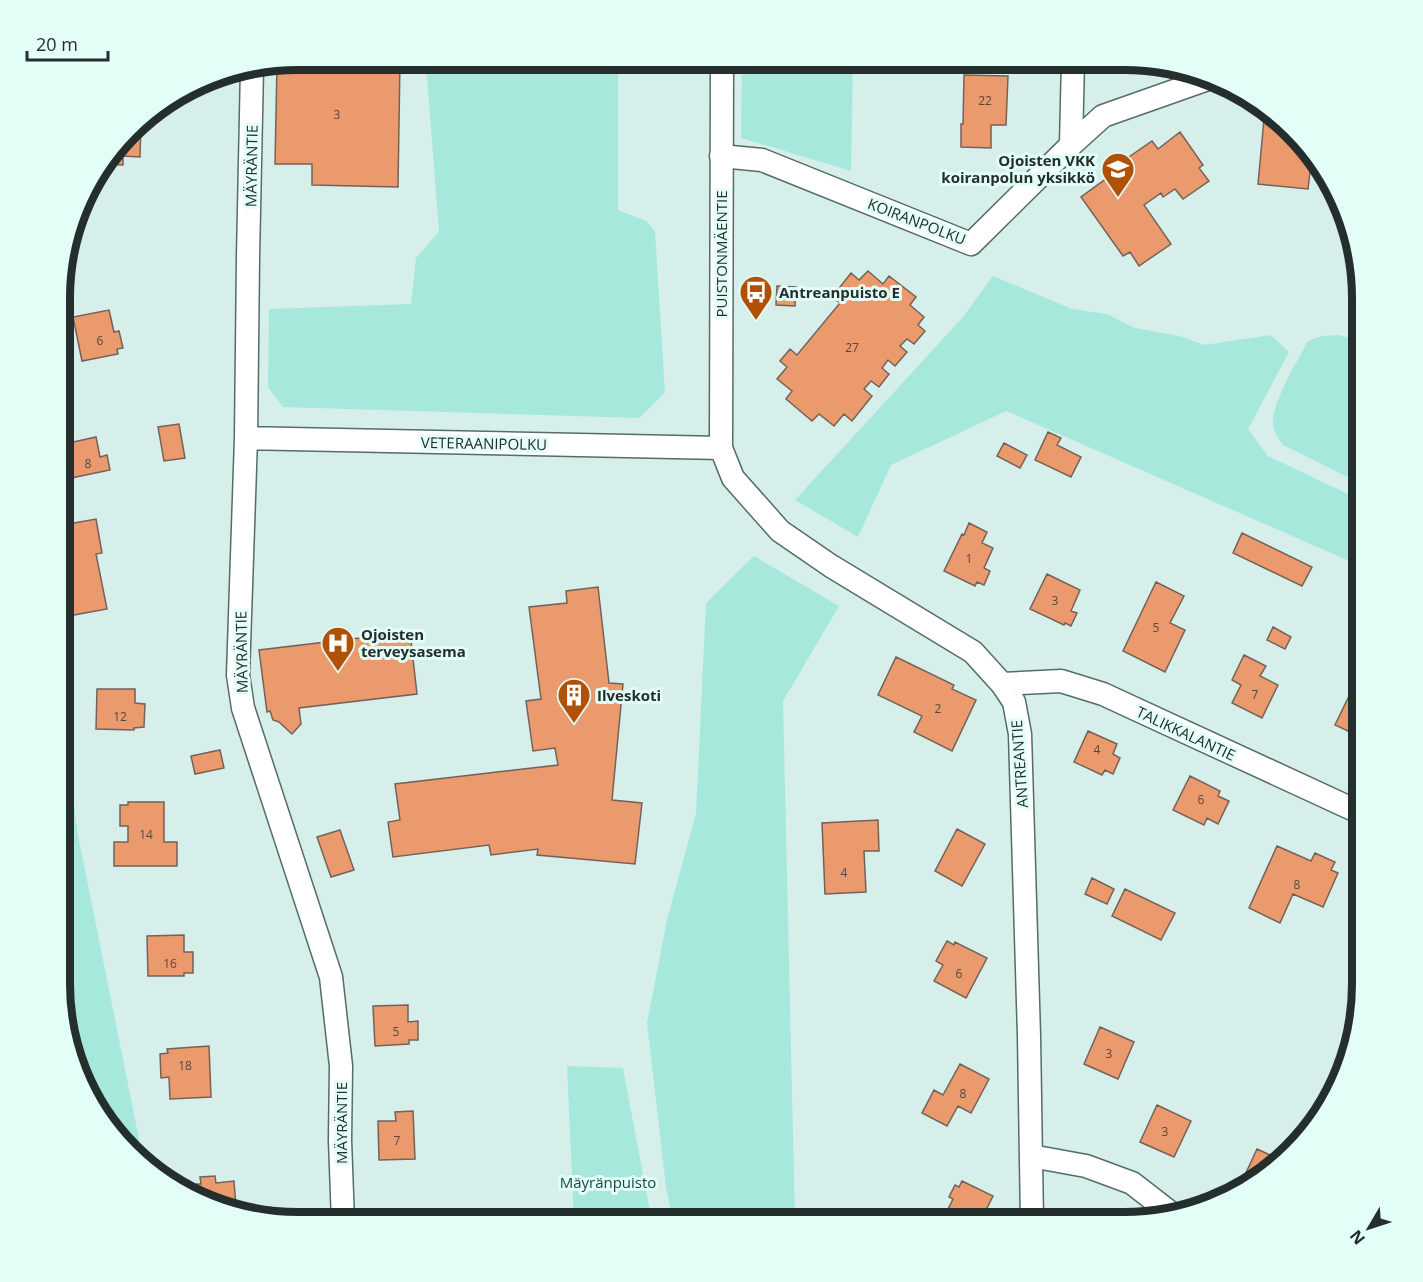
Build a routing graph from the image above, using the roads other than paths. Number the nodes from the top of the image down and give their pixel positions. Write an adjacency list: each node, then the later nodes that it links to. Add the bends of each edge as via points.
1 (722, 70): 6 (street, PUISTONMÄENTIE)
2 (1073, 70): 5 (street)
3 (252, 75): 7 (street, MÄYRÄNTIE)
4 (1197, 83): 5 (street, KOIRANPOLKU, via 1103,116)
5 (1071, 145): 6 (street, KOIRANPOLKU, via 971,243 762,160)
6 (721, 156): 8 (street, PUISTONMÄENTIE)
7 (246, 438): 8 (street, VETERAANIPOLKU); 13 (street, MÄYRÄNTIE, via 238,675 243,708 331,977 341,1066)
8 (721, 448): 9 (street, ANTREANTIE, via 733,478 780,531 973,652)
9 (1002, 684): 10 (street, TALIKKALANTIE, via 1061,681 1103,694); 11 (street, ANTREANTIE, via 1014,702 1020,734)
10 (1352, 809)
11 (1031, 1156): 12 (street, via 1086,1166 1132,1183); 14 (street, ANTREANTIE)
12 (1164, 1208)
13 (343, 1212)
14 (1032, 1212)

